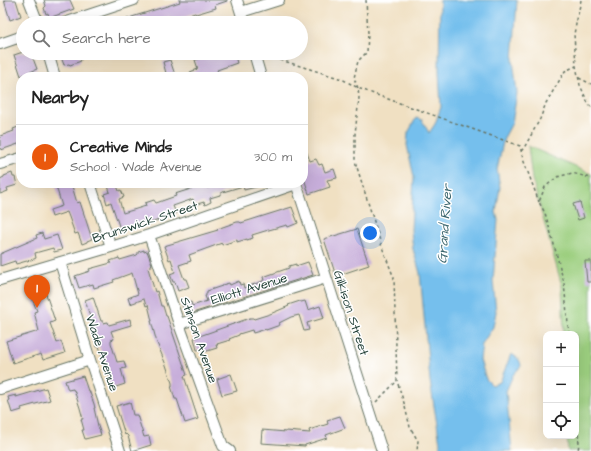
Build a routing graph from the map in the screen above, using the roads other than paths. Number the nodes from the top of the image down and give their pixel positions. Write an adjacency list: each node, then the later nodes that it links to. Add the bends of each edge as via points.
1 (29, 0): 6 (street)
2 (134, 0): 7 (street)
3 (237, 0): 5 (street)
4 (279, 0): 5 (street)
5 (241, 12): 8 (street)
6 (35, 16)
7 (85, 16)
8 (242, 16)
9 (16, 38): 10 (street)
10 (0, 44)
11 (50, 60): 13 (street)
12 (256, 60): 14 (street)
13 (54, 72)
14 (260, 72)
15 (16, 159): 16 (street)
16 (0, 164)
17 (92, 188): 21 (street)
18 (282, 188): 20 (street, Brunswick Street)
19 (298, 188): 23 (street, Gilkison Street)
20 (149, 235): 21 (street, Brunswick Street); 25 (street, Stinson Avenue)
21 (111, 247): 22 (street, Brunswick Street)
22 (60, 262): 24 (street, Brunswick Street); 26 (street, Wade Avenue)
23 (326, 278): 25 (street, Elliott Avenue); 30 (street, Gilkison Street)
24 (0, 280)
25 (179, 324): 29 (street, Stinson Avenue, via 223,446)
26 (90, 360): 27 (street); 28 (street, Wade Avenue)
27 (0, 389)
28 (120, 451)
29 (230, 451)
30 (382, 451)

